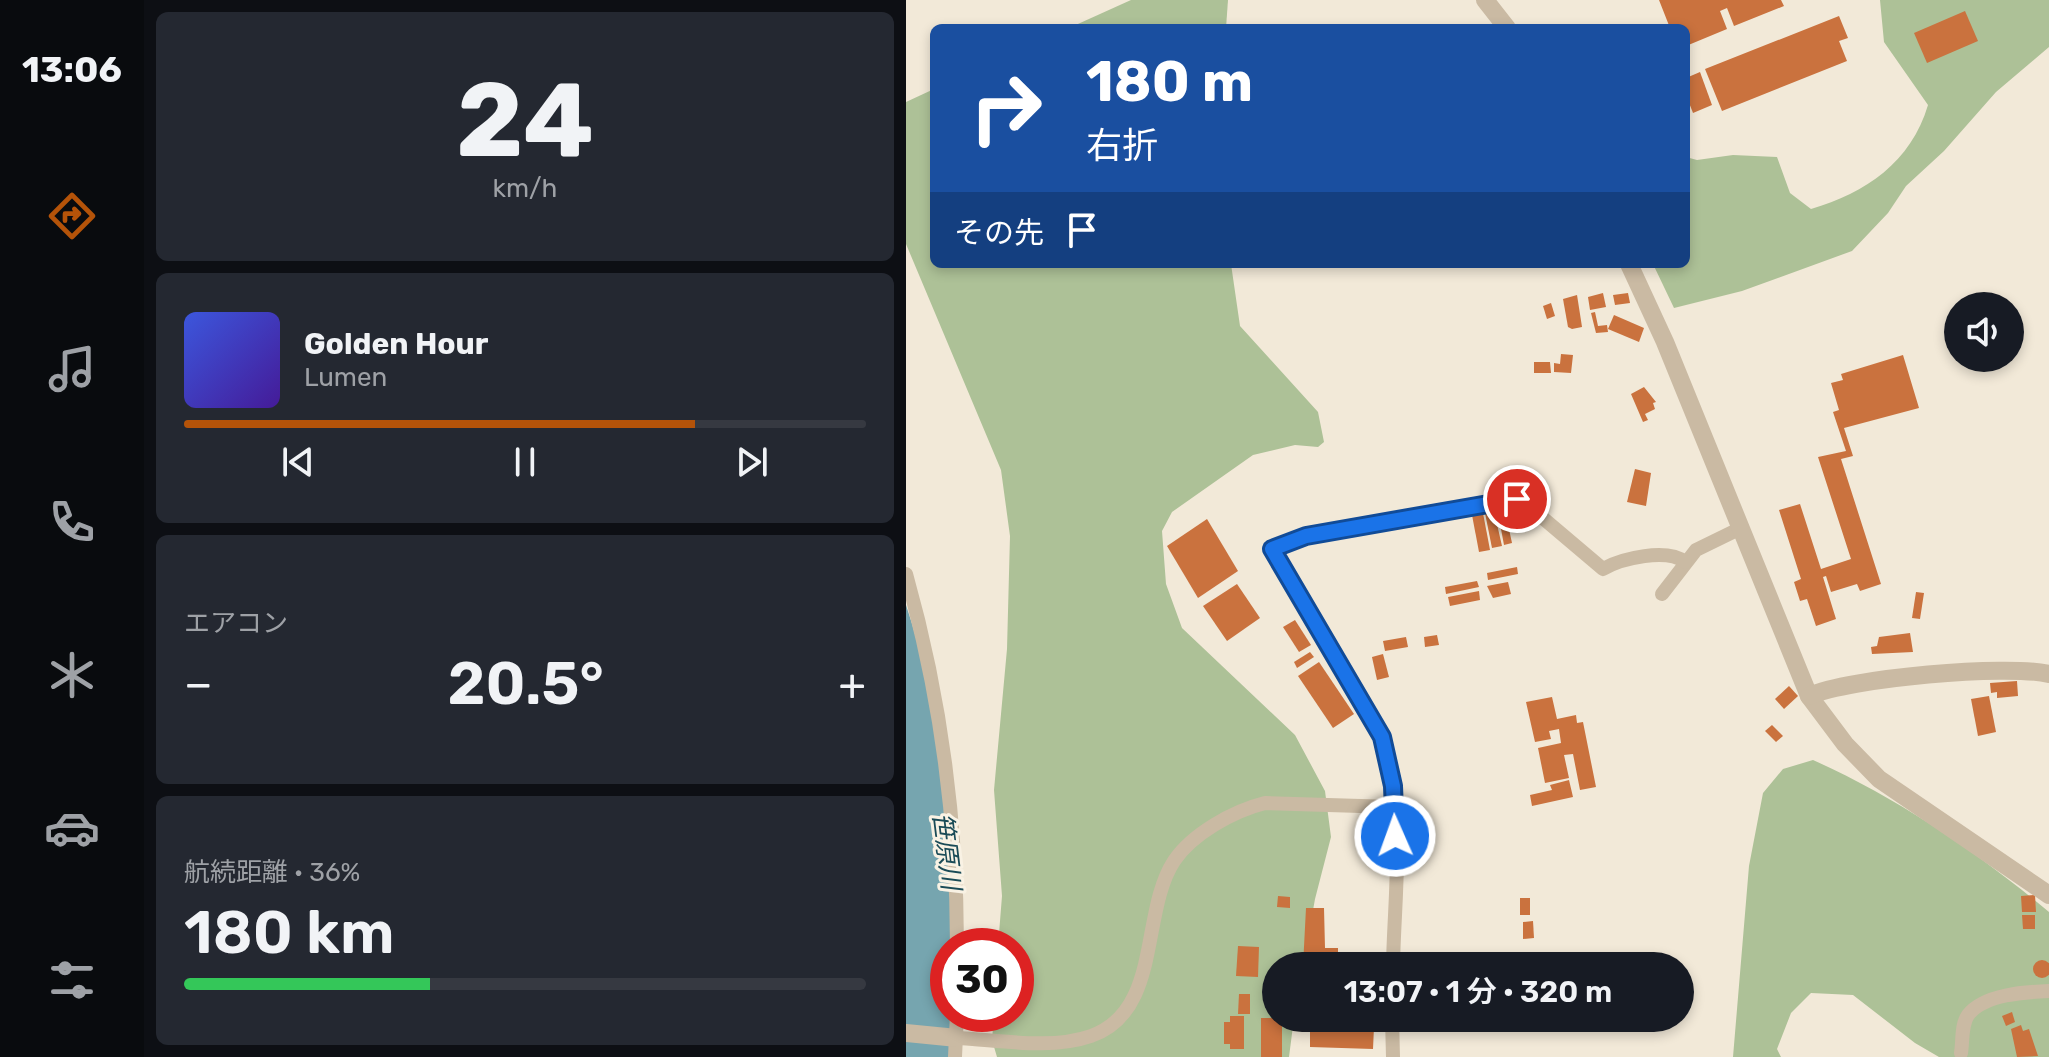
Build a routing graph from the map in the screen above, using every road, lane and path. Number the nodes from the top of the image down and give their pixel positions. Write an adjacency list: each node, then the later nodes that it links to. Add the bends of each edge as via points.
1 (1485, 0): 2 (street)
2 (1504, 24)
3 (1631, 268): 4 (street)
4 (1741, 528): 5 (street, via 1702,546); 9 (street)
5 (1685, 562): 7 (street); 10 (street, via 1660,556 1603,569 1531,507 1511,498 1306,536 1272,549 1382,737)
6 (906, 574): 12 (street, via 928,662 942,753)
7 (1662, 594)
8 (2048, 670): 9 (street, via 1905,678)
9 (1809, 696): 11 (street, via 1879,779)
10 (1394, 807): 13 (street); 17 (street, via 1265,803 1244,808 1175,859 1158,897 1140,981 1126,1010 1110,1025 1067,1042)
11 (2049, 895)
12 (957, 928)
13 (1393, 952)
14 (2049, 991): 18 (street, via 1978,1007 1966,1020)
15 (1392, 1032): 19 (street)
16 (906, 1033): 17 (street)
17 (954, 1044)
18 (1961, 1053)
19 (1393, 1057)

